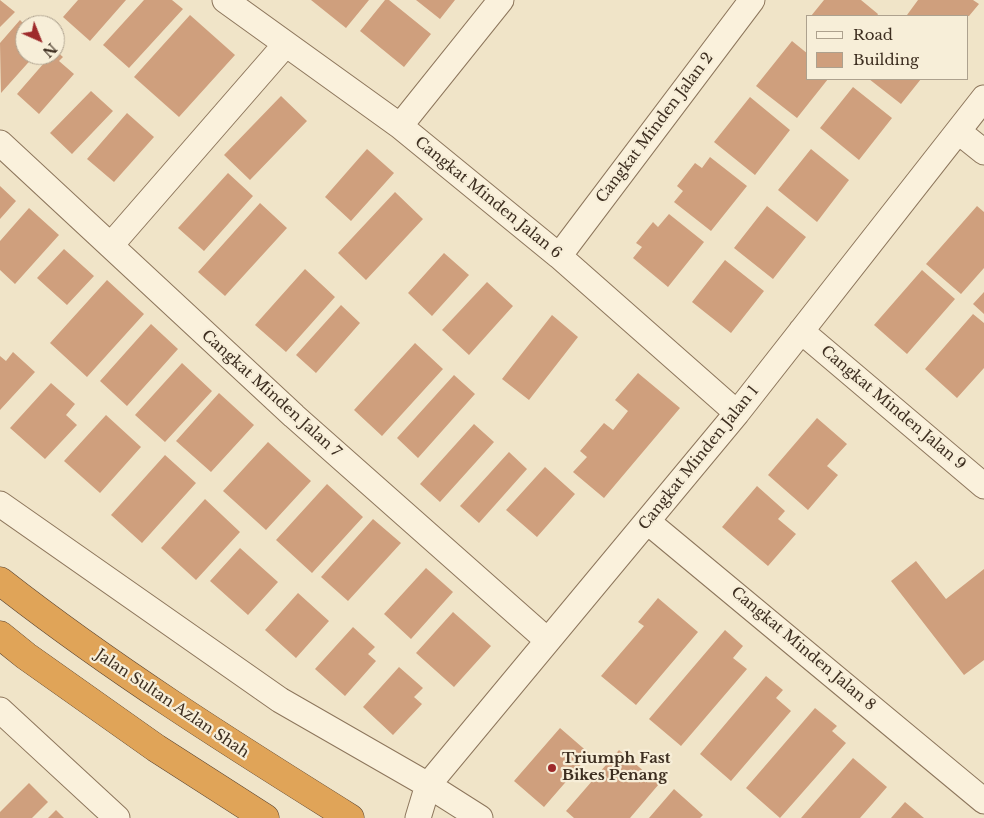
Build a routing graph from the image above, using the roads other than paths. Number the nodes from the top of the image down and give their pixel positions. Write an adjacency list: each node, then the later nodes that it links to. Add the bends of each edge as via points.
1 (501, 0): 6 (street)
2 (752, 0): 11 (street, Cangkat Minden Jalan 2)
3 (229, 1): 4 (street, Cangkat Minden Jalan 6)
4 (286, 45): 6 (street, Cangkat Minden Jalan 6); 10 (street)
5 (984, 98): 7 (street, Cangkat Minden Jalan 1)
6 (400, 126): 11 (street, Cangkat Minden Jalan 6)
7 (959, 132): 9 (street); 12 (street, Cangkat Minden Jalan 1)
8 (0, 143): 10 (street, Cangkat Minden Jalan 7)
9 (984, 152)
10 (111, 245): 19 (street, Cangkat Minden Jalan 7, via 294,416)
11 (559, 256): 13 (street, Cangkat Minden Jalan 6)
12 (801, 331): 13 (street, Cangkat Minden Jalan 1); 14 (street, Cangkat Minden Jalan 9)
13 (737, 413): 16 (street, Cangkat Minden Jalan 1)
14 (984, 486)
15 (0, 504): 21 (street, via 280,700)
16 (648, 522): 19 (street, Cangkat Minden Jalan 1); 22 (street, Cangkat Minden Jalan 8)
17 (0, 581): 25 (highway, Jalan Sultan Azlan Shah, via 137,683)
18 (0, 635): 24 (highway, via 156,748)
19 (547, 640): 21 (street, Cangkat Minden Jalan 1)
20 (0, 710): 23 (street)
21 (428, 785): 26 (street, Cangkat Minden Jalan 1); 27 (street)
22 (984, 801)
23 (117, 818)
24 (265, 818)
25 (350, 818)
26 (418, 818)
27 (480, 818)

